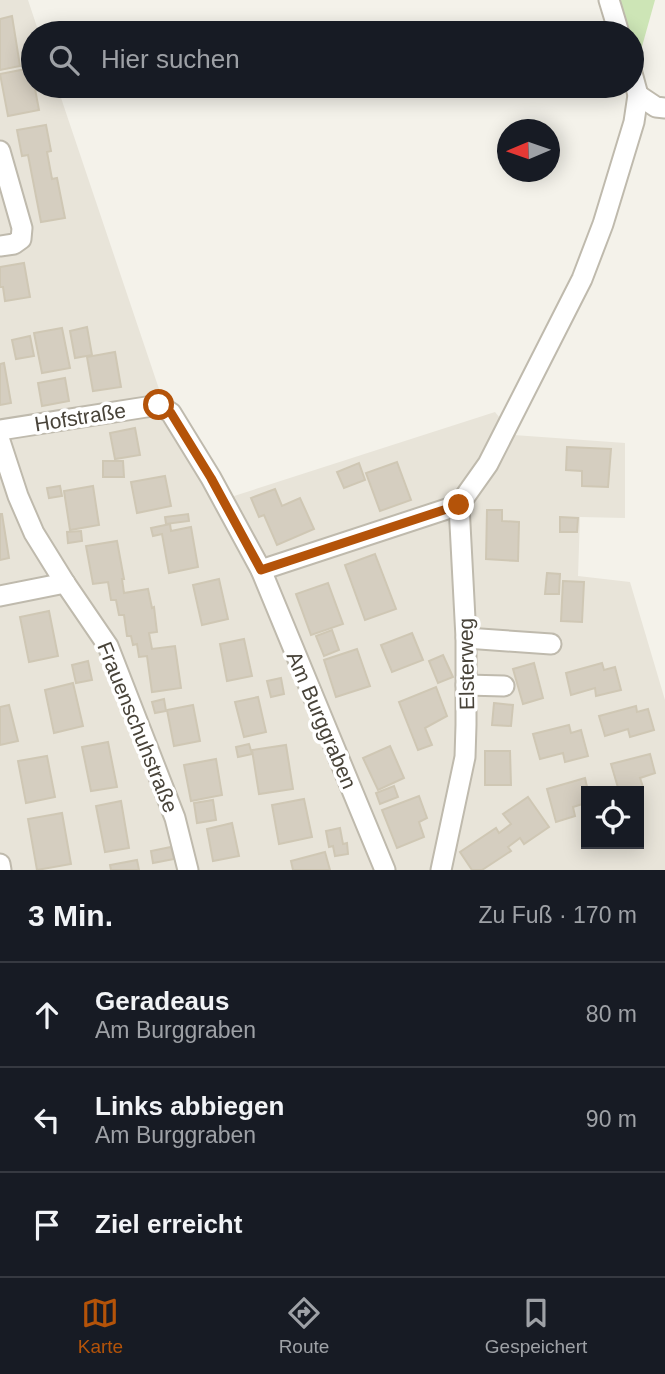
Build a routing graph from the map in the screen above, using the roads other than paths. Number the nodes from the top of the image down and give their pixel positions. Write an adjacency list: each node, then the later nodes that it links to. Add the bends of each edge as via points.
1 (609, 0): 2 (street)
2 (616, 21)
3 (638, 98): 11 (street, via 582,279 488,464)
4 (643, 98): 5 (street)
5 (665, 108)
6 (0, 151): 7 (street, via 22,239)
7 (0, 246)
8 (159, 405): 9 (street, Hofstraße); 12 (street, Am Burggraben, via 171,413)
9 (0, 429)
10 (0, 441): 13 (street, Frauenschuhstraße, via 34,533)
11 (459, 505): 12 (street); 15 (street, Elsterweg)
12 (261, 570): 22 (street, Am Burggraben)
13 (65, 583): 14 (street); 21 (street, Frauenschuhstraße, via 108,646 175,818)
14 (0, 596)
15 (466, 638): 16 (street); 17 (street, Elsterweg)
16 (551, 644)
17 (466, 685): 18 (street); 23 (street, Elsterweg, via 465,757)
18 (503, 686)
19 (0, 864): 20 (street)
20 (1, 870)
21 (188, 870)
22 (384, 870)
23 (441, 870)

